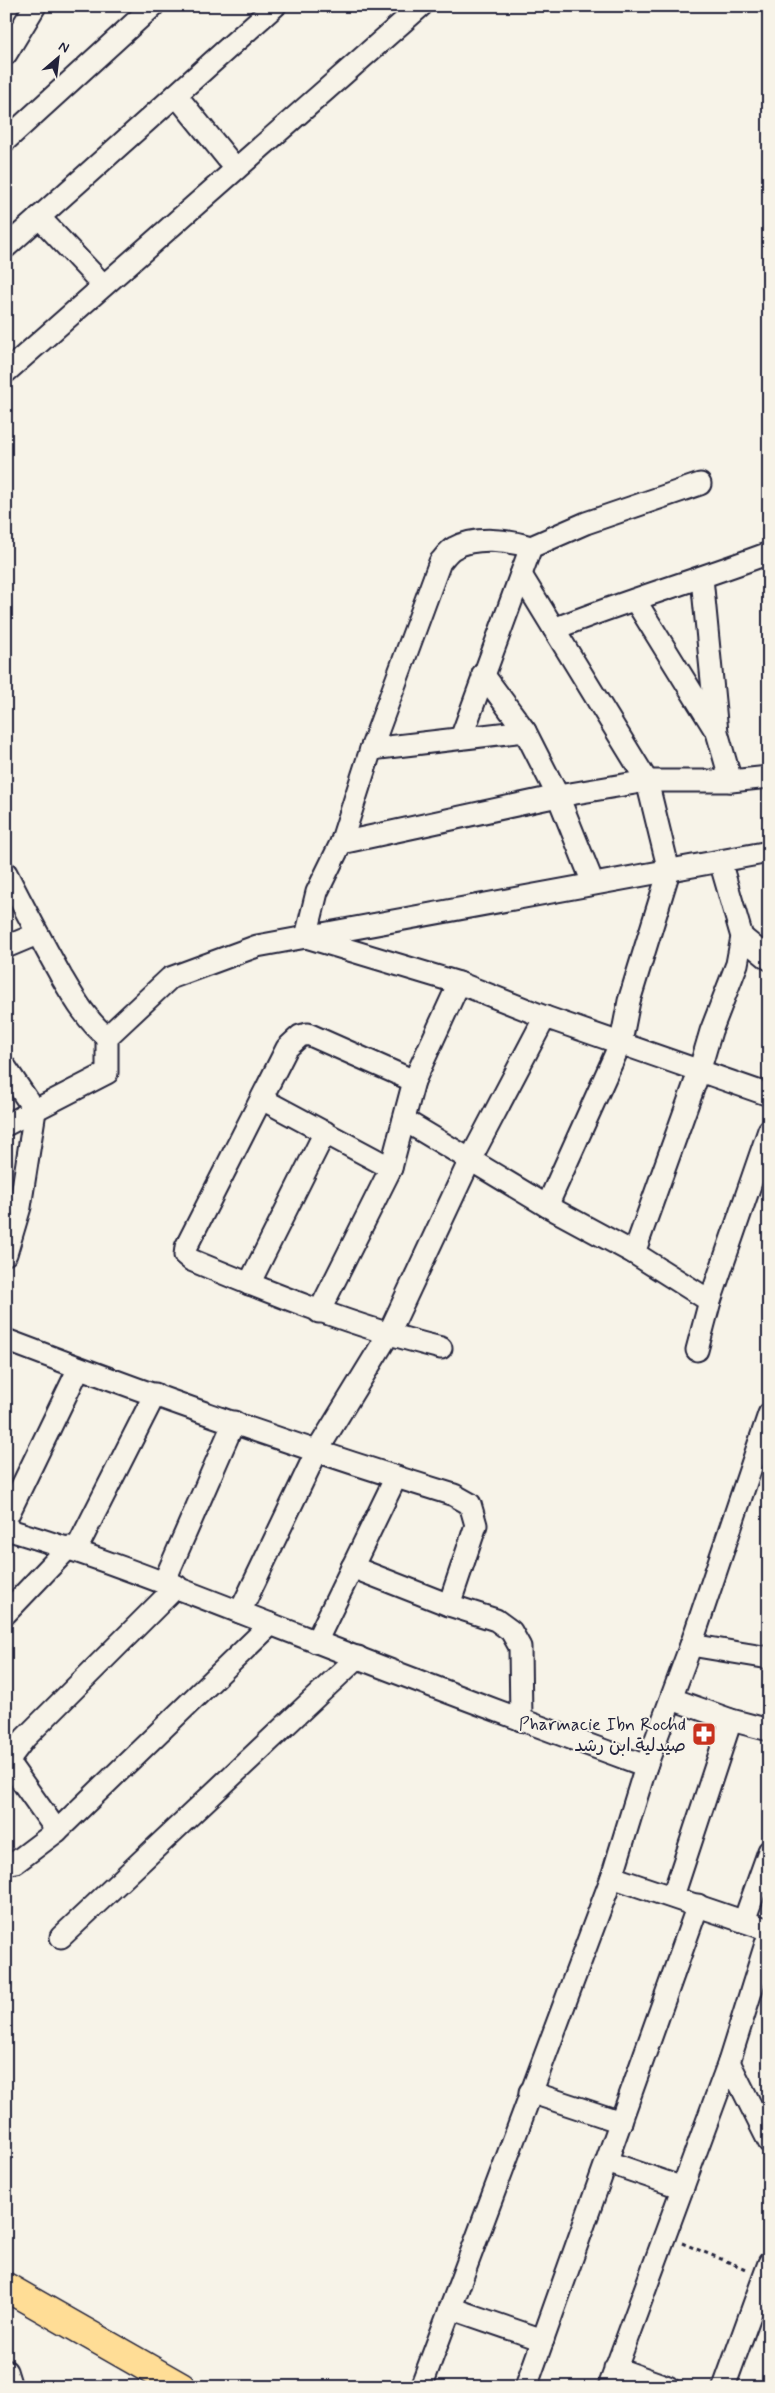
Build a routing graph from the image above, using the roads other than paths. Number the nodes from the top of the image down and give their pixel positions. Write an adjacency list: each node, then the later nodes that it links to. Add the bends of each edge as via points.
1 (153, 6): 7 (street)
2 (275, 6): 6 (street)
3 (422, 6): 8 (street)
4 (22, 22): 5 (street)
5 (6, 54)
6 (176, 95): 8 (street); 9 (street)
7 (6, 140)
8 (236, 169): 11 (street)
9 (39, 217): 10 (street); 11 (street)
10 (6, 247)
11 (103, 285): 12 (street)
12 (6, 372)
13 (700, 484): 14 (street, via 586,523)
14 (531, 547): 16 (street); 24 (street, via 513,541 476,540 452,548 440,562)
15 (769, 553): 17 (street)
16 (521, 575): 19 (street); 20 (street)
17 (702, 578): 18 (street); 22 (street)
18 (635, 600): 19 (street); 22 (street)
19 (554, 629): 26 (street)
20 (483, 674): 21 (street); 23 (street)
21 (525, 731): 23 (street); 28 (street)
22 (717, 732): 27 (street)
23 (462, 738): 24 (street)
24 (371, 749): 29 (street)
25 (769, 777): 27 (street)
26 (647, 781): 27 (street); 28 (street); 32 (street)
27 (731, 781)
28 (558, 796): 29 (street); 34 (street)
29 (341, 843): 36 (street, via 318,892)
30 (769, 852): 31 (street)
31 (720, 862): 32 (street); 37 (street)
32 (669, 871): 34 (street); 43 (street, via 629,1001)
33 (6, 873): 35 (street)
34 (593, 883): 36 (street)
35 (37, 934): 38 (street); 42 (street, via 95,1028)
36 (306, 937): 40 (street); 42 (street, via 257,946 170,978)
37 (742, 937): 39 (street); 45 (street, via 737,964)
38 (6, 947)
39 (769, 959)
40 (459, 983): 41 (street); 46 (street)
41 (545, 1017): 43 (street); 54 (street)
42 (108, 1037): 49 (street, via 107,1073)
43 (621, 1042): 45 (street); 56 (street)
44 (6, 1068): 49 (street)
45 (699, 1072): 47 (street); 57 (street)
46 (414, 1082): 48 (street, via 308,1034 300,1036 287,1048); 50 (street)
47 (769, 1095)
48 (262, 1099): 53 (street); 59 (street, via 186,1247 185,1255)
49 (35, 1111): 51 (street); 58 (street, via 20,1207)
50 (404, 1120): 54 (street); 55 (street)
51 (6, 1125)
52 (769, 1130): 60 (street)
53 (325, 1132): 55 (street); 59 (street)
54 (470, 1160): 56 (street); 62 (street)
55 (391, 1168): 61 (street)
56 (547, 1206): 57 (street)
57 (634, 1253): 60 (street)
58 (6, 1254)
59 (249, 1284): 61 (street)
60 (710, 1301): 65 (street)
61 (319, 1312): 62 (street)
62 (388, 1336): 64 (street); 70 (street)
63 (6, 1340): 66 (street)
64 (441, 1348)
65 (697, 1350)
66 (79, 1368): 67 (street); 72 (street)
67 (155, 1394): 69 (street); 74 (street)
68 (769, 1414): 82 (street)
69 (234, 1422): 70 (street); 76 (street)
70 (317, 1451): 71 (street); 78 (street)
71 (396, 1477): 75 (street); 77 (street, via 454,1495 470,1504 476,1525)
72 (6, 1519)
73 (6, 1529): 74 (street)
74 (73, 1549): 76 (street); 79 (street)
75 (352, 1568): 77 (street); 81 (street)
76 (170, 1584): 78 (street); 89 (street, via 25,1738)
77 (449, 1605): 86 (street, via 496,1620 512,1631 520,1647)
78 (240, 1612): 80 (street)
79 (6, 1613)
80 (271, 1624): 81 (street); 91 (street)
81 (316, 1642): 83 (street)
82 (691, 1645): 84 (street); 85 (street)
83 (358, 1657): 86 (street); 100 (street)
84 (769, 1658)
85 (672, 1698): 87 (street); 90 (street)
86 (521, 1720): 90 (street)
87 (731, 1720): 88 (street); 95 (street)
88 (769, 1730)
89 (8, 1766): 91 (street)
90 (646, 1766): 94 (street)
91 (57, 1831): 93 (street, via 16,1862)
92 (769, 1851): 97 (street)
93 (6, 1864)
94 (612, 1876): 95 (street); 102 (street)
95 (673, 1896): 96 (street)
96 (698, 1905): 97 (street); 103 (street)
97 (744, 1921): 98 (street)
98 (769, 1930)
99 (769, 1934): 101 (street)
100 (61, 1937)
101 (729, 2062): 104 (street); 106 (street)
102 (530, 2092): 103 (street); 109 (street)
103 (621, 2122): 105 (street)
104 (769, 2142)
105 (607, 2162): 106 (street); 110 (street)
106 (683, 2188): 112 (street)
107 (766, 2270): 118 (street)
108 (6, 2287): 114 (main road)
109 (450, 2308): 110 (street); 115 (street)
110 (543, 2340): 116 (street)
111 (6, 2371): 113 (street)
112 (612, 2377): 117 (street)
113 (11, 2387)
114 (181, 2387)
115 (421, 2387)
116 (526, 2387)
117 (668, 2387)
118 (724, 2387)

